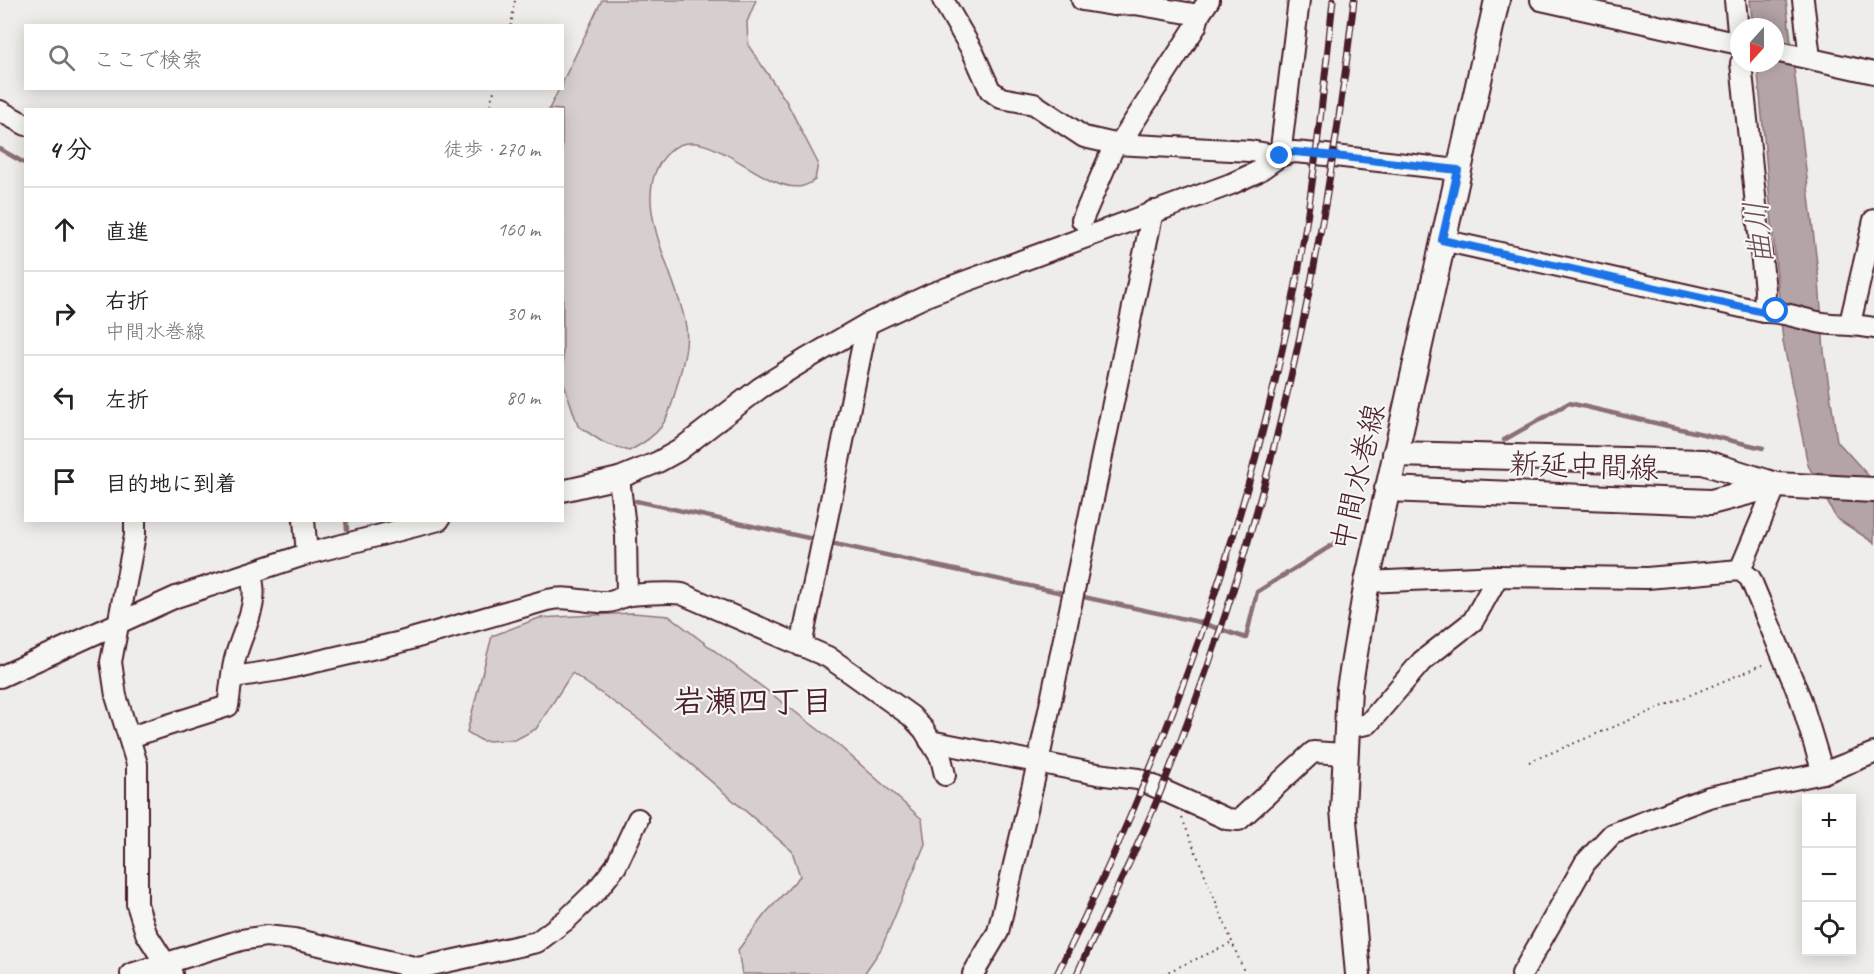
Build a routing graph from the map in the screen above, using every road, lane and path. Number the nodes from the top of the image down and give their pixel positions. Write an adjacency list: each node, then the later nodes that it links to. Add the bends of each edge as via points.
1 (515, 0): 11 (path)
2 (944, 0): 21 (street, via 990,90 1001,98 1042,108 1084,137)
3 (1082, 0): 9 (street)
4 (1299, 0): 22 (street)
5 (1497, 0): 23 (main road, 中間水巻線)
6 (1541, 0): 12 (street)
7 (1735, 0): 10 (street)
8 (1803, 0): 14 (street)
9 (1204, 8): 21 (street, via 1122,140)
10 (1737, 18)
11 (511, 24)
12 (1730, 40)
13 (1784, 53): 14 (street)
14 (1804, 57): 16 (street)
15 (1742, 72): 28 (street)
16 (1874, 73)
17 (494, 90): 18 (path)
18 (489, 108)
19 (0, 111): 20 (street)
20 (24, 124)
21 (1115, 144): 22 (street); 25 (street)
22 (1280, 156): 23 (street, via 1294,152); 24 (street, via 1231,184)
23 (1458, 170): 27 (main road, 中間水巻線)
24 (1153, 211): 29 (street, via 931,294); 59 (street)
25 (1082, 220)
26 (1874, 220): 30 (street)
27 (1442, 240): 28 (street); 32 (main road, 中間水巻線)
28 (1770, 312): 30 (street)
29 (867, 324): 33 (street, via 760,388 678,451); 49 (street)
30 (1841, 324): 31 (street)
31 (1874, 328)
32 (1395, 454): 34 (main road, 新延中間線, via 1703,462); 35 (main road, 中間水巻線)
33 (619, 478): 37 (street); 47 (street, via 626,535)
34 (1776, 485): 35 (main road, 新延中間線, via 1711,502); 36 (main road, 新延中間線); 43 (street)
35 (1387, 489): 46 (main road, 中間水巻線)
36 (1874, 490)
37 (564, 492)
38 (135, 522): 48 (street)
39 (304, 522): 42 (street)
40 (423, 522): 41 (street)
41 (399, 525): 42 (street)
42 (306, 554): 44 (street)
43 (1740, 570): 45 (street, via 1647,578); 50 (street, via 1750,578)
44 (250, 573): 48 (street, via 176,597); 52 (street, via 255,587)
45 (1498, 576): 46 (street); 53 (street, via 1473,621 1422,661 1368,724)
46 (1366, 582): 53 (main road, 中間水巻線)
47 (627, 596): 49 (street, via 682,594); 52 (street, via 594,603 565,597 547,600 397,643)
48 (118, 622): 51 (street); 54 (street, via 111,662 116,696)
49 (801, 646): 55 (street, via 828,657 911,716)
50 (1782, 656): 58 (path); 60 (street, via 1801,700)
51 (0, 677)
52 (233, 677): 54 (street, via 228,706)
53 (1346, 728): 57 (main road, 中間水巻線)
54 (130, 737): 65 (street, via 137,764 136,904 146,933)
55 (930, 741): 59 (street); 61 (street)
56 (1874, 753): 60 (street)
57 (1344, 754): 62 (street, via 1312,752 1239,820 1227,819); 70 (main road, 中間水巻線, via 1343,810)
58 (1528, 762)
59 (1038, 763): 62 (street, via 1138,779); 67 (street, via 998,932)
60 (1823, 773): 71 (street, via 1709,798 1612,834 1585,863)
61 (945, 775)
62 (1182, 798): 64 (path, via 1179,812)
63 (638, 819): 65 (street, via 616,866 597,890 537,942 418,968 266,936 241,940)
64 (1232, 943): 68 (path); 69 (path)
65 (168, 969): 66 (street)
66 (131, 974)
67 (973, 974)
68 (1163, 974)
69 (1245, 974)
70 (1358, 974)
71 (1522, 974)

